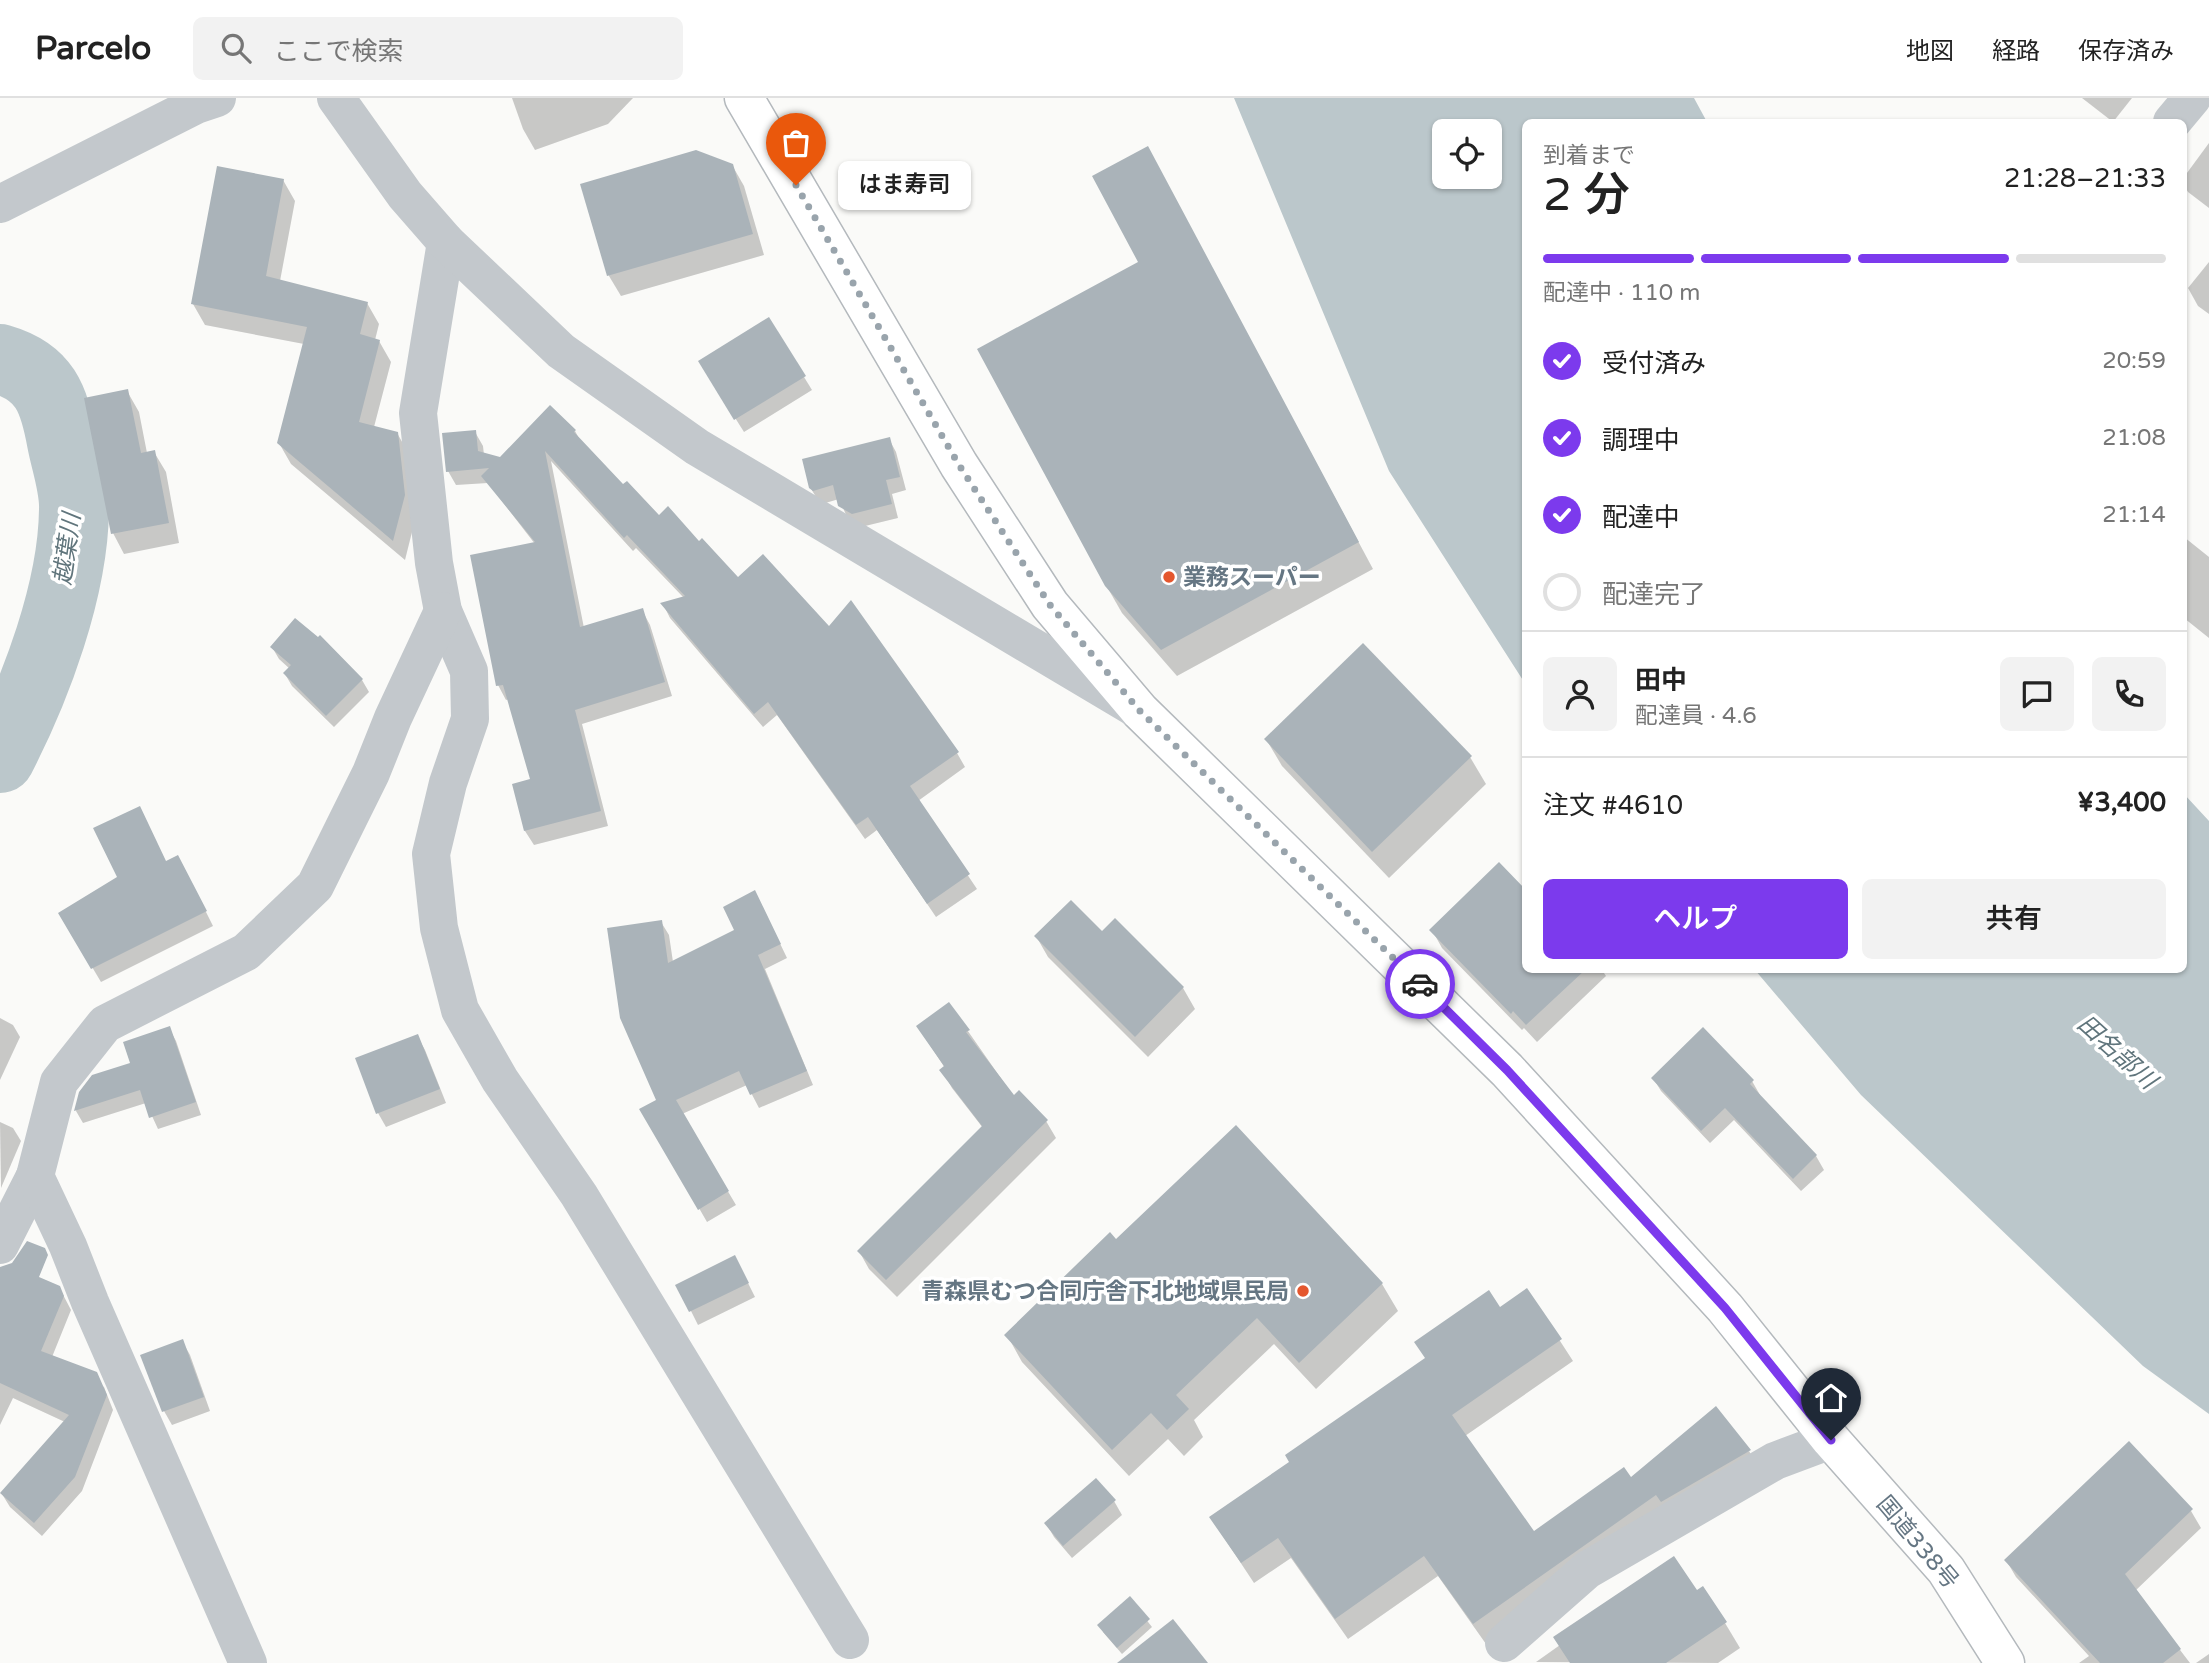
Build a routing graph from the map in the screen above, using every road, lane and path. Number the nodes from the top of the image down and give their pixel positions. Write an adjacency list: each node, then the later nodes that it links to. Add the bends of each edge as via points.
1 (217, 98): 6 (street)
2 (336, 98): 7 (street, via 405,195)
3 (744, 98): 9 (highway, 国道338号, via 959,465 1050,605)
4 (2192, 98): 5 (street)
5 (2174, 119)
6 (0, 204)
7 (446, 242): 8 (street, via 418,412 433,563); 9 (street, via 561,351 697,447)
8 (443, 611): 10 (street, via 371,774 315,886 246,952 105,1024 59,1082); 13 (street, via 469,671 470,719 447,783 431,853 439,928 460,1010 500,1080 579,1195)
9 (1140, 711): 12 (highway, 国道338号, via 1507,1070 1725,1308)
10 (35, 1176): 11 (street); 15 (street)
11 (0, 1245)
12 (1831, 1440): 14 (street, via 1775,1461 1587,1570); 16 (highway, 国道338号, via 1946,1570)
13 (850, 1640)
14 (1504, 1643)
15 (248, 1663)
16 (2005, 1663)

